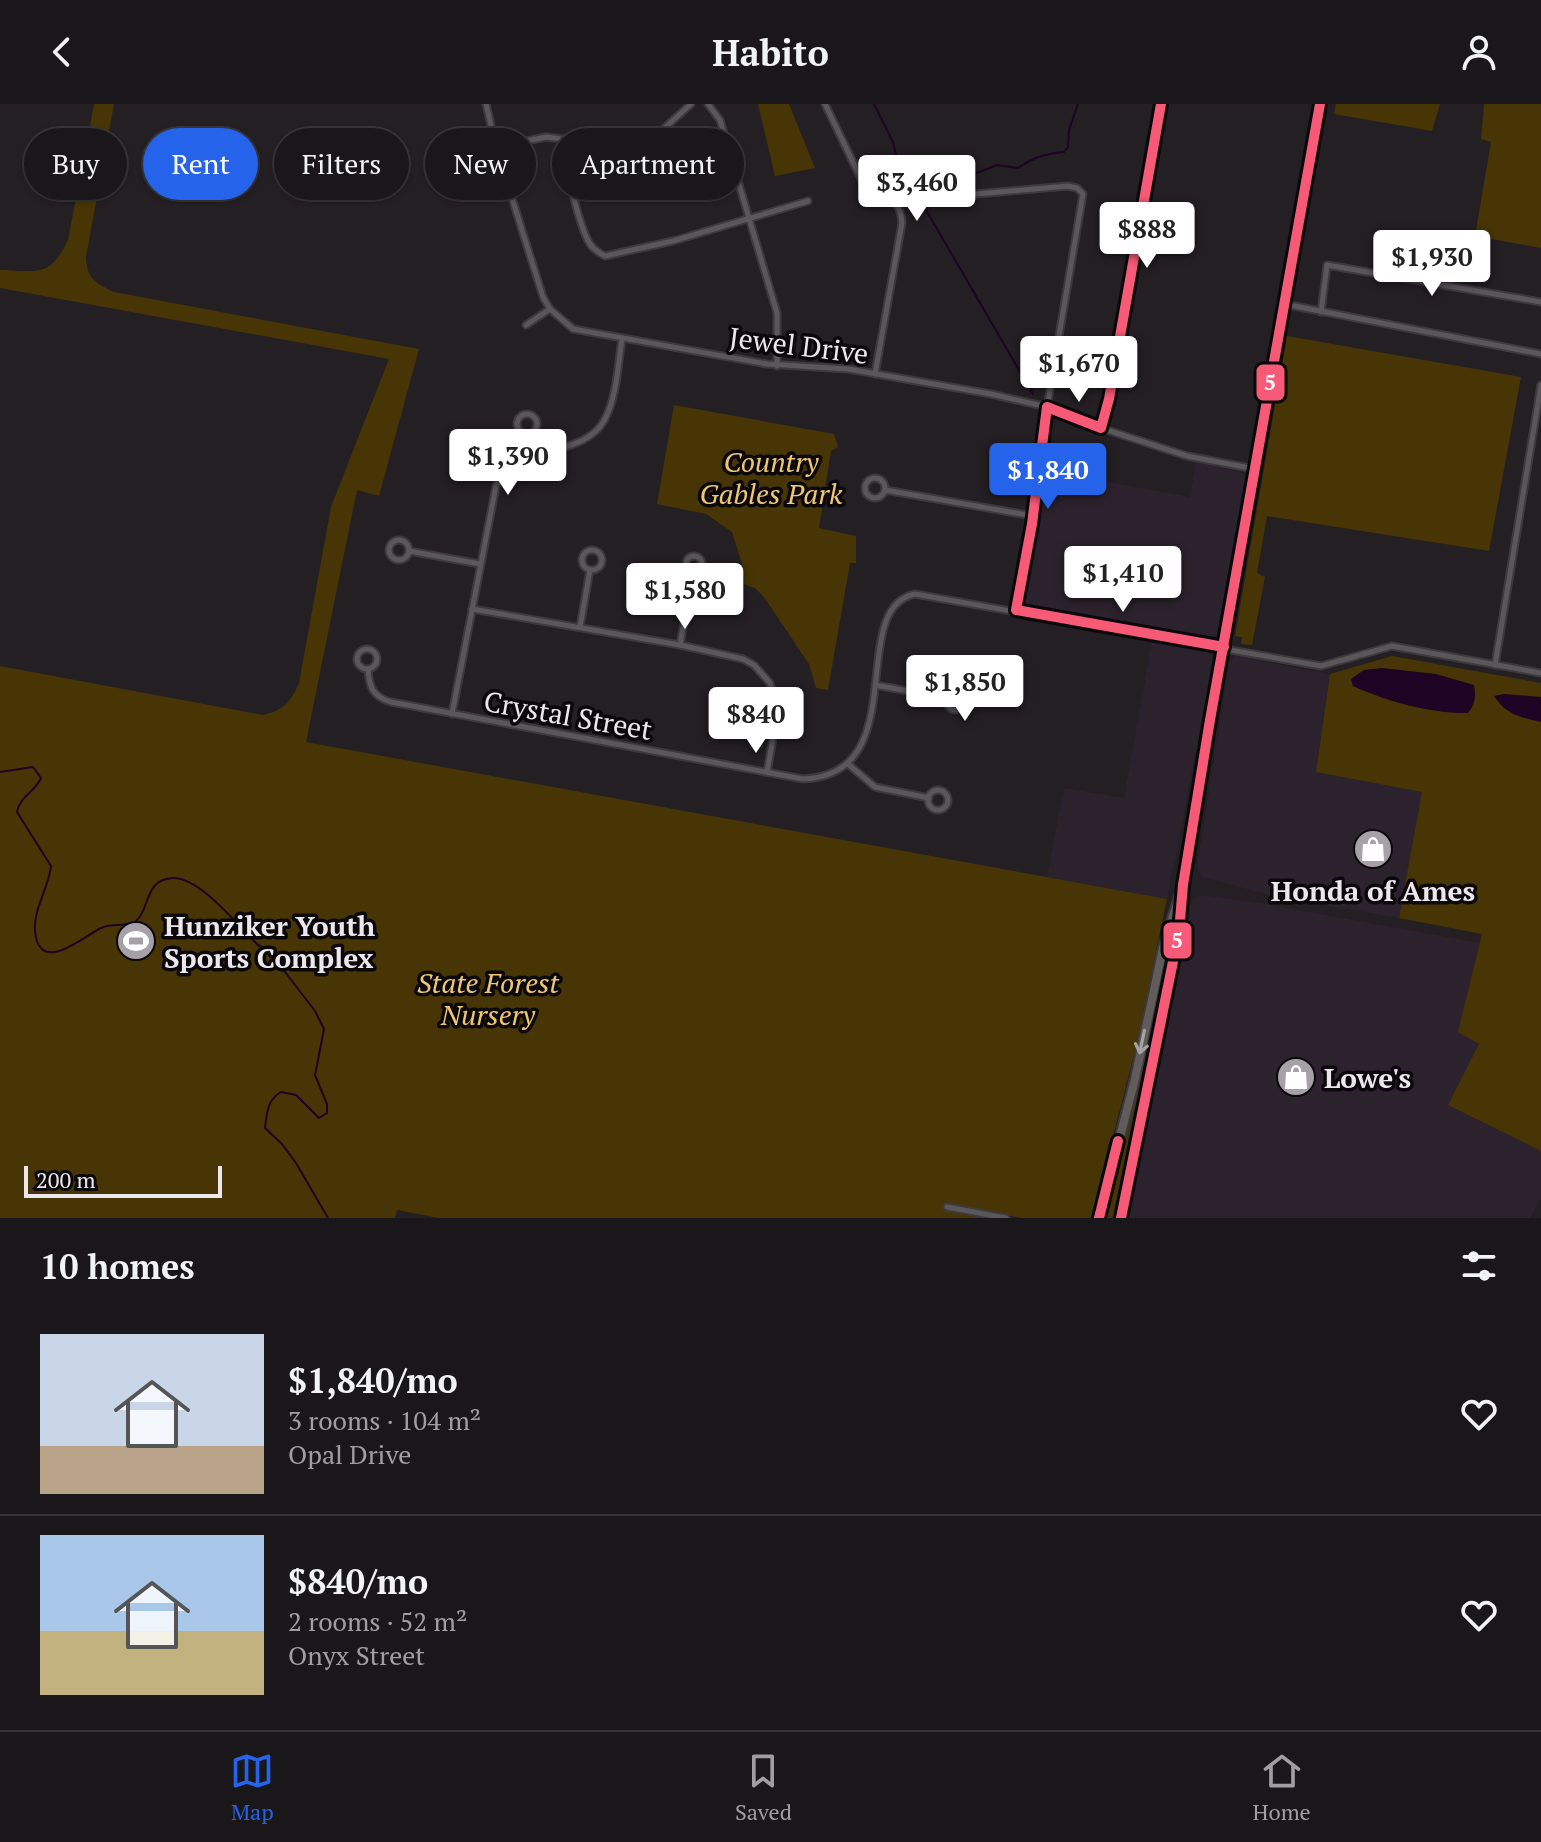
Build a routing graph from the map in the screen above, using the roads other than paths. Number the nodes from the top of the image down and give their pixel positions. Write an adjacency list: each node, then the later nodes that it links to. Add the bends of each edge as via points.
1 (486, 104): 7 (street)
2 (691, 104): 8 (street)
3 (708, 104): 13 (street, via 720,120)
4 (825, 104): 22 (street, via 864,185 895,201 901,210)
5 (1161, 104): 25 (street)
6 (1320, 104): 15 (main road)
7 (492, 128)
8 (665, 128)
9 (976, 194): 24 (street, via 1068,186 1083,194)
10 (512, 200): 16 (street)
11 (575, 200): 13 (street, via 584,233 605,256)
12 (808, 201): 13 (street)
13 (750, 218): 21 (street, via 777,313)
14 (1541, 302): 17 (street, via 1327,265)
15 (1284, 304): 17 (street); 28 (main road)
16 (550, 309): 18 (street); 19 (street, Jewel Drive, via 573,329)
17 (1321, 312): 20 (street)
18 (526, 325)
19 (622, 339): 21 (street, Jewel Drive); 27 (street, via 610,406 600,427 582,441)
20 (1541, 354)
21 (777, 366): 22 (street, Jewel Drive)
22 (875, 374): 24 (street, Jewel Drive)
23 (1541, 385): 40 (street)
24 (1047, 407): 25 (street, Jewel Drive); 30 (street)
25 (1101, 428): 28 (street, Jewel Drive, via 1187,456)
26 (531, 433): 27 (street)
27 (538, 455): 32 (street, via 508,469 496,486)
28 (1256, 469): 39 (main road)
29 (885, 490): 29 (street, via 873,498 865,485 876,478); 30 (street)
30 (1033, 516): 36 (street)
31 (409, 551): 32 (street)
32 (480, 564): 35 (street)
33 (590, 570): 37 (street)
34 (693, 572): 38 (street)
35 (472, 609): 37 (street); 45 (street)
36 (1016, 610): 39 (street); 43 (street, via 915,594 899,599 887,617)
37 (580, 627): 38 (street)
38 (680, 645): 47 (street, via 743,659 770,683 777,716)
39 (1224, 647): 40 (street, via 1321,666 1392,646); 49 (main road)
40 (1495, 665): 42 (street)
41 (368, 669): 45 (street, Crystal Street, via 370,686 383,700)
42 (1541, 673)
43 (875, 685): 44 (street); 46 (street, via 863,741)
44 (947, 698): 44 (street, via 955,710 966,702 957,690)
45 (452, 714): 47 (street, Crystal Street)
46 (848, 764): 47 (street, Crystal Street, via 817,778); 48 (street, via 875,787)
47 (767, 772)
48 (929, 798)
49 (1183, 885): 52 (main road, one-way to 52); 53 (main road, via 1179,932)
50 (947, 1207): 51 (street)
51 (1006, 1218)
52 (1099, 1218)
53 (1121, 1218)

